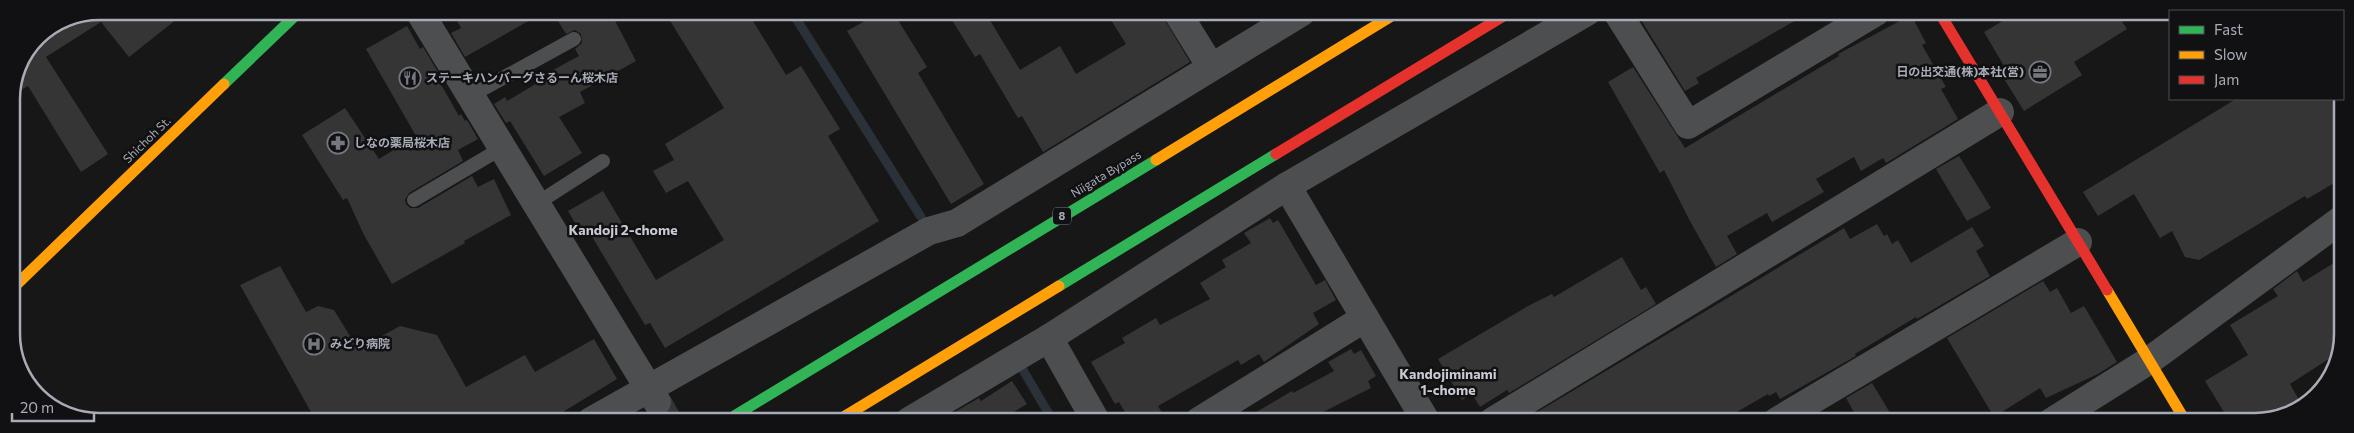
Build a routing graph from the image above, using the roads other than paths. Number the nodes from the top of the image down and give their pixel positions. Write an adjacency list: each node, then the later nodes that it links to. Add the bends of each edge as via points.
1 (291, 20): 22 (main road, Shichoh St.)
2 (424, 20): 13 (street)
3 (1182, 20): 12 (street)
4 (1289, 20): 12 (street)
5 (1385, 20): 26 (main road, Niigata Bypass / 8)
6 (1497, 20): 31 (main road)
7 (1573, 20): 17 (street)
8 (1622, 20): 9 (street, via 1688,126)
9 (1863, 20)
10 (1944, 20): 14 (main road)
11 (574, 39): 13 (lane)
12 (1211, 67): 27 (street, via 957,223 929,231)
13 (470, 96): 15 (street)
14 (2000, 112): 21 (main road); 36 (street)
15 (502, 148): 18 (lane); 19 (street)
16 (603, 161): 19 (lane)
17 (1287, 186): 23 (street); 24 (street)
18 (414, 200)
19 (536, 204): 27 (street)
20 (2334, 225): 25 (street)
21 (2078, 242): 25 (main road); 37 (street)
22 (20, 281)
23 (1365, 318): 34 (street); 35 (street)
24 (1049, 338): 32 (street); 33 (street)
25 (2150, 360): 38 (street); 39 (main road)
26 (824, 361): 29 (main road); 30 (main road, Niigata Bypass / 8)
27 (653, 396): 28 (street)
28 (612, 413)
29 (729, 413)
30 (739, 413)
31 (850, 413)
32 (922, 413)
33 (1091, 413)
34 (1212, 413)
35 (1421, 413)
36 (1506, 413)
37 (1791, 413)
38 (2065, 413)
39 (2181, 413)

